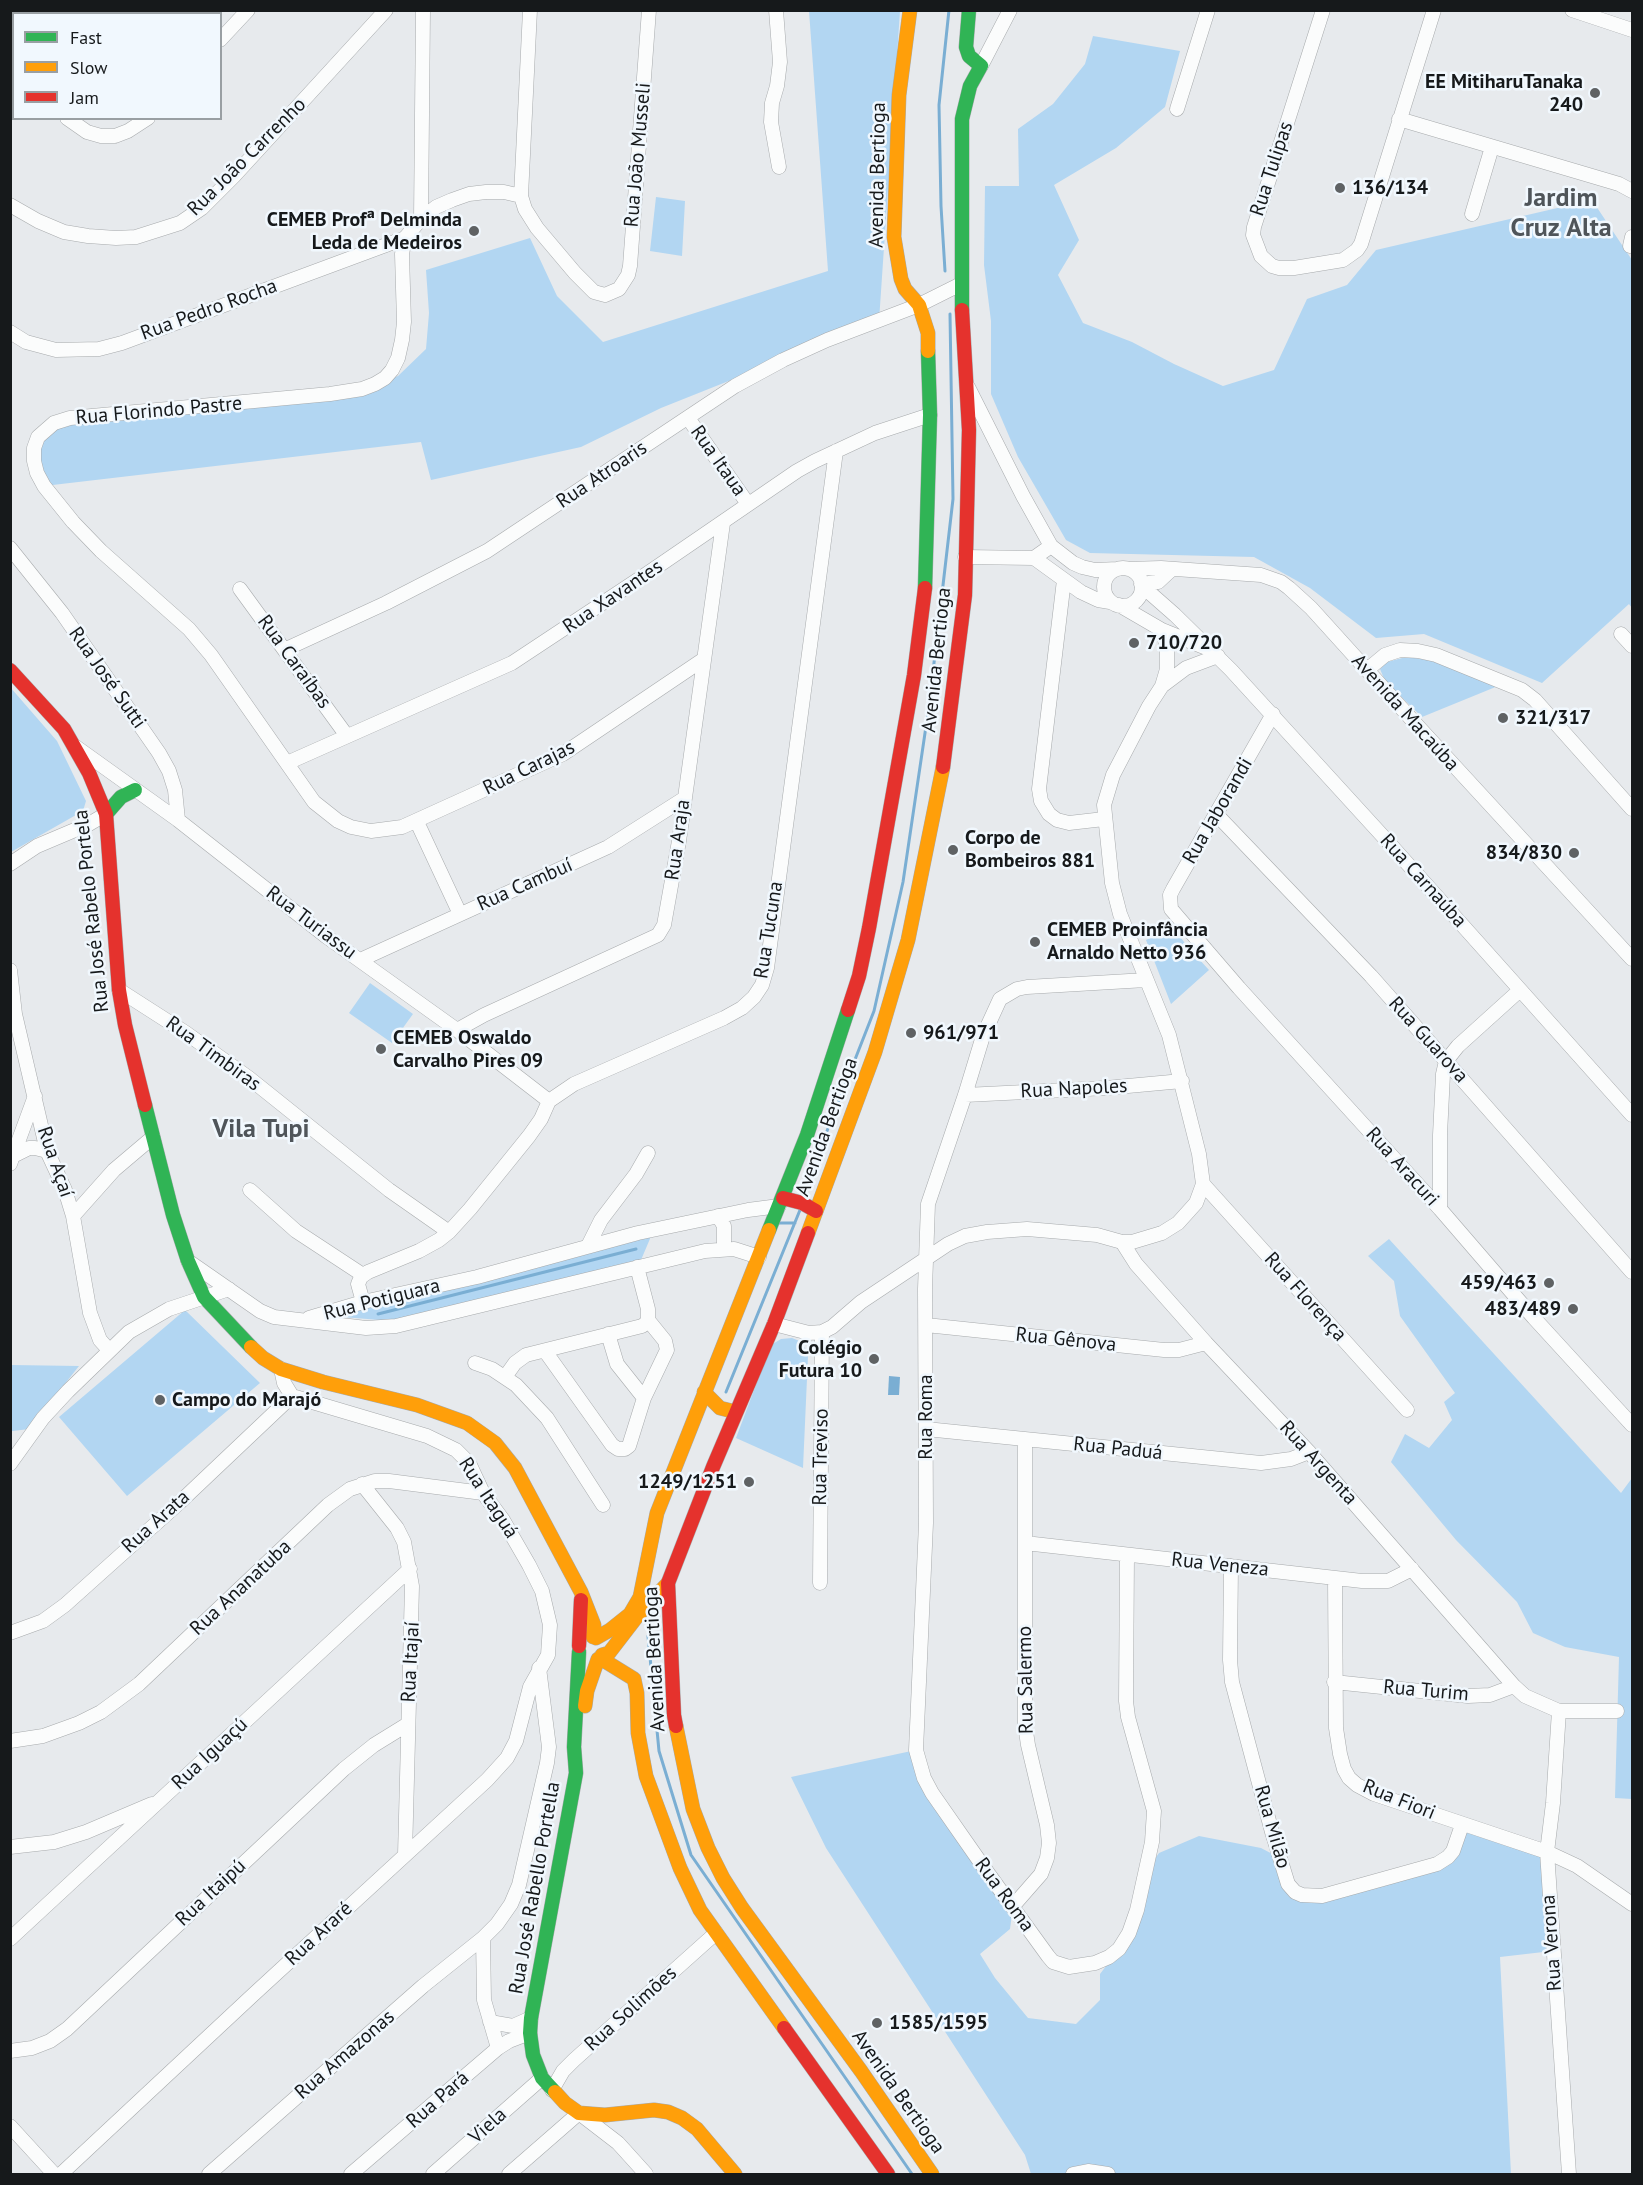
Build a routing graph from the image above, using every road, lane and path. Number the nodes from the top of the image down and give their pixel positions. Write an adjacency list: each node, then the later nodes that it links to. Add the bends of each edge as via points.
1 (248, 10): 15 (street)
2 (386, 10): 25 (street, Rua João Carrenho, via 226,184 180,223 136,237 88,236 64,232)
3 (423, 10): 27 (street)
4 (530, 10): 24 (street)
5 (650, 10): 24 (street, Rua João Musseli, via 630,266 624,282 612,293 600,294 586,287 537,228)
6 (776, 10): 22 (street, via 780,62 771,122)
7 (910, 10): 30 (street, Avenida Bertioga, via 899,95 894,237 901,279)
8 (969, 10): 16 (street, via 966,48)
9 (1010, 10): 16 (street)
10 (1208, 10): 17 (street)
11 (1323, 10): 18 (street, Rua Tulipas, via 1257,214 1253,235 1265,262 1279,268 1294,268 1352,255 1361,244)
12 (1434, 10): 18 (street)
13 (1572, 10): 14 (street)
14 (1632, 30)
15 (222, 38)
16 (981, 66): 29 (street, Avenida Bertioga, via 970,86 962,119)
17 (1177, 109)
18 (1399, 119): 21 (street)
19 (71, 120): 20 (street, via 87,132 115,136)
20 (145, 120)
21 (1492, 147): 23 (street); 26 (street)
22 (780, 167)
23 (1632, 191)
24 (521, 196): 27 (street, via 504,192 469,194 436,207)
25 (10, 205)
26 (1472, 214)
27 (421, 219): 28 (street)
28 (405, 238): 31 (street, Rua Pedro Rocha, via 99,349 56,350); 60 (street, Rua Florindo Pastre, via 402,340 392,370 375,384 330,394 70,418 46,428 34,448 37,473 73,522 189,629)
29 (961, 284): 30 (street, Rua Atroaris); 32 (street, Avenida Bertioga)
30 (919, 305): 33 (street, Avenida Bertioga, via 928,333); 34 (street, Rua Atroaris, via 783,360)
31 (11, 335)
32 (967, 385): 38 (street); 40 (street, Avenida Bertioga)
33 (930, 415): 35 (street, Rua Xavantes); 90 (street, Avenida Bertioga, via 923,610 871,917 856,985)
34 (688, 418): 36 (street, Rua Itaua); 51 (street, Rua Atroaris, via 487,551)
35 (836, 451): 36 (street, Rua Xavantes); 84 (street, Rua Tucuna, via 762,984 748,1003 724,1018 574,1084)
36 (748, 504): 37 (street, Rua Xavantes)
37 (723, 523): 53 (street, Rua Araja); 58 (street, Rua Xavantes, via 512,663)
38 (1051, 546): 41 (street); 42 (street, Avenida Macaúba, via 1083,567)
39 (10, 548): 67 (street, Rua José Sutti, via 62,613 159,753 175,790)
40 (965, 557): 41 (street); 93 (street, Avenida Bertioga, via 964,603 947,747 918,897 890,1005)
41 (1034, 558): 44 (street)
42 (1123, 569): 43 (street, Avenida Macaúba); 45 (street, via 1136,573); 47 (street, via 1107,577 1105,583 1104,590)
43 (1172, 569): 45 (street, via 1158,582); 55 (street, Avenida Macaúba, via 1261,575 1281,582 1311,608)
44 (1064, 580): 47 (street, via 1098,600); 66 (street, via 1039,789 1041,801 1058,820 1069,823)
45 (1142, 585): 47 (street, via 1136,601 1125,606); 52 (street, Rua Carnaúba)
46 (240, 589): 51 (street, Rua Caraíbas)
47 (1114, 603): 48 (street)
48 (1162, 630): 52 (street); 56 (street, via 1167,647)
49 (1621, 634): 50 (street)
50 (1632, 646)
51 (286, 649): 58 (street, Rua Caraíbas)
52 (1215, 653): 56 (street, via 1186,668); 57 (street, Rua Carnaúba)
53 (704, 659): 62 (street, Rua Araja); 69 (street, Rua Carajas, via 564,754)
54 (10, 670): 59 (street, Rua José Rabelo Portela, via 50,711)
55 (1367, 670): 63 (street, via 1385,655 1400,650 1418,651 1522,690); 73 (street, Avenida Macaúba)
56 (1162, 687): 66 (street, via 1113,775 1106,793)
57 (1273, 714): 65 (street, Rua Jaborandi); 78 (street, Rua Carnaúba)
58 (347, 736): 60 (street, Rua Xavantes)
59 (74, 746): 61 (street, Rua Turiassu); 64 (street, Rua José Rabelo Portela)
60 (287, 763): 68 (street, Rua Florindo Pastre, via 314,802)
61 (135, 790): 64 (street, via 121,797); 67 (street, Rua Turiassu)
62 (684, 798): 72 (street, Rua Cambuí, via 608,847); 79 (street, Rua Araja, via 666,919 658,934)
63 (1632, 809)
64 (106, 814): 70 (street, via 37,846); 77 (street, Rua José Rabelo Portela)
65 (1216, 814): 71 (street, Rua Jaborandi, via 1170,895); 80 (street, Rua Guarova, via 1371,976)
66 (1104, 819): 76 (street, via 1120,914)
67 (178, 820): 74 (street, Rua Turiassu)
68 (338, 821): 69 (street, Rua Carajas, via 370,831)
69 (417, 822): 72 (street)
70 (10, 864)
71 (1171, 909): 95 (street, Rua Aracuri)
72 (460, 914): 74 (street, Rua Cambuí)
73 (1632, 959)
74 (360, 960): 79 (street, Rua Turiassu)
75 (10, 970): 83 (street, Rua Açaí, via 15,1014)
76 (1146, 980): 81 (street, via 1169,1035); 82 (street, Rua Roma, via 1027,987 1006,994 993,1011)
77 (119, 990): 86 (street, Rua José Rabelo Portela); 99 (street, Rua Timbiras, via 239,1071 389,1190)
78 (1521, 990): 80 (street); 85 (street, Rua Carnaúba)
79 (457, 1030): 84 (street, Rua Turiassu)
80 (1446, 1061): 95 (street, via 1440,1134); 106 (street, Rua Guarova)
81 (1182, 1081): 82 (street, Rua Napoles); 91 (street)
82 (965, 1095): 104 (street, Rua Roma, via 928,1204)
83 (34, 1096): 87 (street, Rua Açaí); 89 (street)
84 (549, 1101): 99 (street, Rua Tucuna, via 530,1136)
85 (1632, 1115)
86 (153, 1137): 97 (street, via 114,1170); 105 (street, Rua José Rabelo Portela)
87 (47, 1151): 89 (street, via 29,1148); 97 (street, Rua Açaí)
88 (648, 1153): 101 (street, via 601,1220)
89 (12, 1160)
90 (789, 1182): 93 (street); 94 (street, Avenida Bertioga)
91 (1203, 1184): 100 (street, via 1196,1203 1178,1223 1143,1240); 127 (street, Rua Florença)
92 (249, 1190): 108 (street, via 296,1231)
93 (822, 1197): 96 (street, Avenida Bertioga)
94 (781, 1202): 96 (street, via 802,1203); 98 (street, Rua Potiguara); 103 (street, Avenida Bertioga)
95 (1440, 1209): 129 (street, Rua Aracuri)
96 (816, 1211): 114 (street, Avenida Bertioga)
97 (73, 1216): 119 (street, Rua Açaí, via 90,1313 100,1340)
98 (718, 1216): 101 (street, Rua Potiguara); 102 (street, via 724,1226)
99 (449, 1232): 108 (street, Rua Tucuna, via 419,1251)
100 (1122, 1242): 104 (street, via 1097,1235 1027,1229 987,1232 965,1236); 118 (street, Rua Argenta, via 1136,1264)
101 (588, 1246): 111 (street, Rua Potiguara, via 477,1277)
102 (724, 1248): 103 (street, Rua Potiguara); 107 (street, Rua Potiguara)
103 (759, 1257): 124 (street, Avenida Bertioga)
104 (925, 1260): 115 (street, Rua Roma); 116 (street)
105 (188, 1261): 109 (street); 110 (street, Rua José Rabelo Portela)
106 (1630, 1265)
107 (637, 1268): 112 (street, Rua Potiguara, via 396,1326 366,1328); 113 (street)
108 (363, 1275): 111 (street, via 358,1284)
109 (229, 1289): 110 (street); 112 (street, via 274,1317)
110 (204, 1297): 119 (street, via 144,1322); 122 (street, Rua José Rabelo Portela, via 244,1341)
111 (363, 1302): 112 (street, Rua Potiguara)
112 (302, 1320)
113 (648, 1320): 117 (street, via 642,1326); 126 (street, via 667,1350)
114 (774, 1324): 116 (street, via 808,1333); 128 (street, Avenida Bertioga)
115 (926, 1326): 118 (street, Rua Gênova, via 1164,1350); 130 (street, Rua Roma)
116 (822, 1332): 144 (street, Rua Treviso)
117 (609, 1334): 120 (street); 126 (street, via 617,1364)
118 (1206, 1343): 132 (street, Rua Argenta)
119 (109, 1350): 133 (street, via 43,1418)
120 (544, 1351): 123 (street, via 521,1358); 126 (street, via 618,1449 629,1446)
121 (475, 1363): 123 (street)
122 (281, 1369): 125 (street); 145 (street, Rua José Rabelo Portela, via 417,1405 467,1423 484,1434 515,1468)
123 (505, 1377): 136 (street, via 547,1418)
124 (704, 1392): 128 (street, via 720,1408); 147 (street, Avenida Bertioga, via 657,1513 640,1597 630,1614)
125 (292, 1396): 135 (street, Rua Itaguá, via 444,1443 468,1463); 146 (street, Rua Arata, via 65,1605 43,1621)
126 (644, 1398)
127 (1407, 1410)
128 (736, 1412): 143 (street, Avenida Bertioga)
129 (1632, 1425)
130 (926, 1430): 131 (street, Rua Paduá); 166 (street, Rua Roma, via 916,1750 932,1792)
131 (1025, 1439): 132 (street, Rua Paduá, via 1261,1463); 137 (street, Rua Salermo)
132 (1309, 1452): 141 (street, Rua Argenta)
133 (10, 1464)
134 (362, 1484): 135 (street, Rua Ananatuba, via 390,1481); 140 (street, Rua Itajaí, via 397,1528); 156 (street, Rua Ananatuba, via 328,1505 139,1684 101,1712 43,1736)
135 (483, 1492): 150 (street, Rua Itaguá, via 529,1565 546,1604 550,1625 548,1656)
136 (603, 1505)
137 (1025, 1543): 138 (street, Rua Veneza); 166 (street, Rua Salermo, via 1025,1725 1049,1843 1041,1874)
138 (1128, 1555): 139 (street, Rua Veneza); 166 (street, Rua Roma, via 1126,1701 1154,1811 1152,1842 1137,1910 1119,1949 1109,1957 1077,1967 1060,1965 1048,1956)
139 (1231, 1566): 142 (street, Rua Veneza); 159 (street, Rua Milão, via 1232,1682 1272,1832 1294,1892 1322,1896 1437,1863 1453,1851)
140 (410, 1569): 155 (street, Rua Itajaí, via 413,1605); 158 (street, Rua Iguaçú)
141 (1412, 1569): 142 (street, Rua Veneza, via 1389,1581); 152 (street, Rua Argenta)
142 (1335, 1578): 151 (street, Rua Fiori)
143 (668, 1582): 149 (street, via 609,1653); 188 (street, Avenida Bertioga, via 674,1715 693,1809 708,1848 742,1908)
144 (820, 1583)
145 (581, 1592): 147 (street, Rua José Rabelo Portela); 148 (street, Rua José Rabello Portella)
146 (10, 1633)
147 (595, 1637): 148 (street, via 586,1638); 149 (street, via 603,1644)
148 (579, 1649): 149 (street, via 587,1660); 157 (street, Rua José Rabello Portella)
149 (600, 1657): 157 (street, via 586,1690); 167 (street, Avenida Bertioga, via 634,1679 646,1776 686,1882)
150 (539, 1668): 164 (street, Rua Araré, via 507,1758); 168 (street, Rua Amazonas, via 549,1747 543,1788 519,1885 511,1904)
151 (1334, 1682): 152 (street, Rua Turim, via 1468,1696 1490,1695); 159 (street, Rua Fiori, via 1340,1754 1349,1778 1374,1794)
152 (1514, 1686): 153 (street, via 1525,1696)
153 (1559, 1711): 154 (street); 162 (street, Rua Verona)
154 (1617, 1711)
155 (408, 1724): 164 (street, Rua Itajaí); 174 (street, Rua Itaipú, via 344,1769 67,2029 32,2048)
156 (10, 1741)
157 (576, 1773): 170 (street, Rua José Rabello Portella)
158 (159, 1801): 160 (street); 163 (street, Rua Iguaçú)
159 (1462, 1825): 162 (street, Rua Fiori)
160 (86, 1832): 161 (street, via 54,1842); 163 (street, via 98,1838)
161 (10, 1847)
162 (1546, 1852): 165 (street, Rua Fiori, via 1577,1866); 191 (street, Rua Verona)
163 (105, 1853): 169 (street, Rua Iguaçú)
164 (405, 1855): 180 (street, Rua Araré)
165 (1632, 1904)
166 (1013, 1906)
167 (716, 1933): 176 (street, Rua Solimões, via 574,2060); 187 (street, Avenida Bertioga)
168 (483, 1938): 171 (street, via 484,2000); 181 (street, Rua Amazonas)
169 (10, 1939)
170 (531, 2018): 171 (street, via 513,2026); 172 (street, Rua José Rabello Portella)
171 (490, 2022): 173 (street)
172 (530, 2033): 173 (street, Rua Pará); 175 (street, Rua José Rabello Portella)
173 (498, 2048): 182 (street, Rua Pará)
174 (10, 2051)
175 (542, 2078): 176 (street, Rua José Rabello Portella); 183 (street, Viela)
176 (552, 2090): 177 (street, Rua José Rabello Portella)
177 (579, 2113): 184 (street); 185 (street, via 618,2143); 186 (street, via 668,2112 697,2129)
178 (10, 2126): 179 (street)
179 (54, 2175)
180 (61, 2175)
181 (209, 2175)
182 (351, 2175)
183 (433, 2175)
184 (509, 2175)
185 (646, 2175)
186 (735, 2175)
187 (888, 2175)
188 (932, 2175)
189 (1073, 2175): 190 (street, via 1088,2171)
190 (1108, 2175)
191 (1569, 2175)

